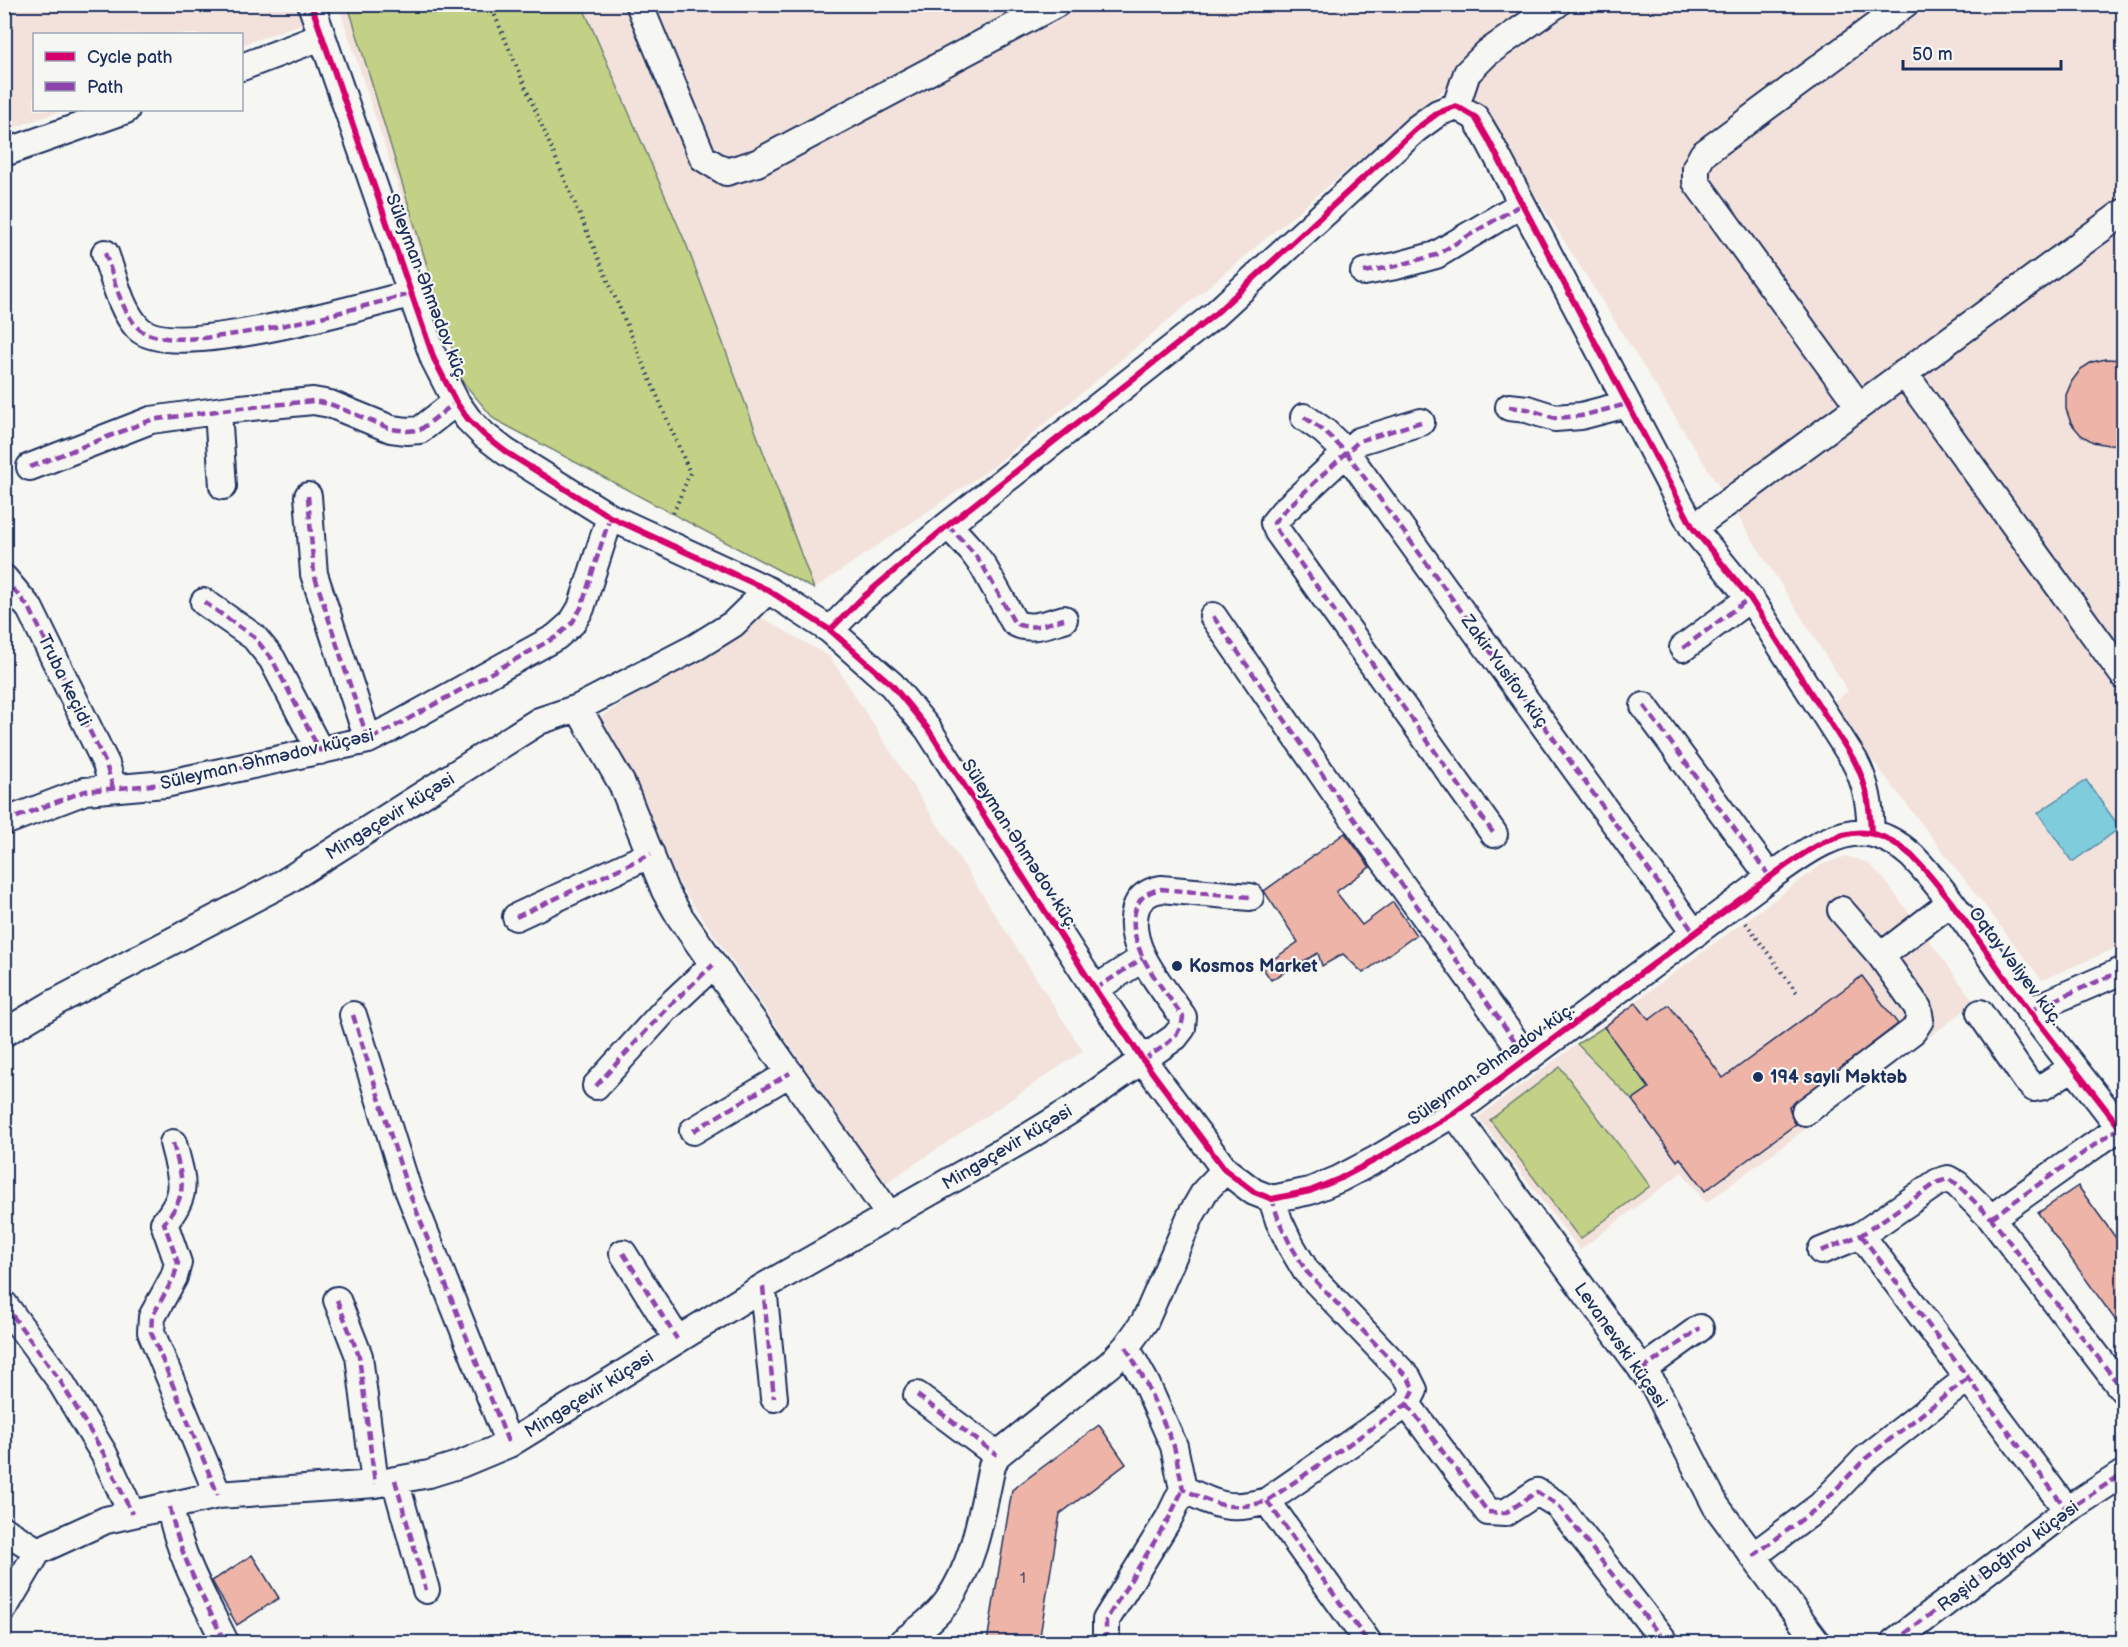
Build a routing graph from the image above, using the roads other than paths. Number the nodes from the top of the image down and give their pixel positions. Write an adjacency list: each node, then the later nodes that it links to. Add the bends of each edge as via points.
1 (311, 4): 6 (street, Süleyman Əhmədov küç.)
2 (639, 4): 3 (street, via 704,158 726,172 757,163)
3 (1056, 4)
4 (1557, 4): 8 (street, via 1487,53 1467,73)
5 (1905, 4): 19 (street, via 1703,154 1696,167 1696,182)
6 (321, 37): 7 (street); 15 (street, Süleyman Əhmədov küç.)
7 (243, 67)
8 (1456, 106): 11 (street, via 1475,117); 29 (street, via 1416,129 1214,315)
9 (123, 111): 10 (street)
10 (4, 153)
11 (1522, 204): 14 (street, via 1436,255); 18 (street)
12 (2124, 212): 16 (street)
13 (105, 253): 15 (street, via 124,308 138,328 165,339 239,334)
14 (1364, 272)
15 (410, 294): 17 (street, Süleyman Əhmədov küç., via 434,359)
16 (1904, 373): 19 (street); 39 (street)
17 (456, 402): 21 (street, via 420,430 407,431 313,401); 28 (street, Süleyman Əhmədov küç., via 468,419 506,452)
18 (1627, 404): 20 (street, via 1555,418); 30 (street)
19 (1859, 406): 30 (street)
20 (1509, 407)
21 (218, 411): 25 (street, via 151,420); 26 (street)
22 (1304, 417): 24 (street, Zakir Yusifov küç)
23 (1421, 422): 24 (street, via 1373,435)
24 (1346, 452): 47 (street, via 1274,523); 54 (street, Zakir Yusifov küç)
25 (30, 467)
26 (223, 486)
27 (308, 496): 42 (street, via 314,574)
28 (610, 517): 32 (street, Süleyman Əhmədov küç.); 42 (street, Süleyman Əhmədov küçəsi, via 581,608 572,623 556,637)
29 (948, 525): 36 (street, via 983,566 1014,622 1033,627); 37 (street)
30 (1693, 528): 33 (street)
31 (4, 578): 44 (street, Truba keçidi, via 30,609 106,764)
32 (768, 590): 37 (street, Süleyman Əhmədov küç.); 41 (street, Mingəçevir küçəsi, via 733,624 696,647)
33 (1750, 598): 38 (street); 46 (street, via 1863,777 1870,802)
34 (204, 602): 43 (street, via 254,638 272,659)
35 (1213, 616): 64 (street)
36 (1064, 619)
37 (830, 630): 59 (street, Süleyman Əhmədov küç., via 892,685 928,729)
38 (1683, 648)
39 (2124, 676)
40 (1644, 706): 49 (street)
41 (578, 708): 48 (street, via 621,784); 63 (street, Mingəçevir küçəsi, via 538,722 285,882)
42 (368, 740): 43 (street, Süleyman Əhmədov küçəsi)
43 (320, 751): 44 (street, Süleyman Əhmədov küçəsi, via 165,784)
44 (113, 788): 45 (street, Süleyman Əhmədov küçəsi, via 85,791)
45 (4, 822)
46 (1871, 833): 49 (street, Süleyman Əhmədov küç., via 1853,833 1811,848); 51 (street, Oqtay Vəliyev küç., via 1895,842 1911,856)
47 (1494, 834)
48 (651, 854): 53 (street); 57 (street, via 665,891)
49 (1770, 877): 54 (street, Süleyman Əhmədov küç.)
50 (1250, 897): 56 (street, via 1150,891 1138,903 1132,920)
51 (1950, 903): 55 (street); 60 (street, Oqtay Vəliyev küç.)
52 (1841, 910): 55 (street)
53 (516, 917)
54 (1695, 934): 64 (street, Süleyman Əhmədov küç.)
55 (1881, 956): 69 (street, via 1918,1008 1920,1020 1913,1030)
56 (1143, 958): 59 (street); 65 (street, Mingəçevir küçəsi, via 1183,1017 1182,1028 1175,1037)
57 (713, 965): 67 (street); 68 (street, via 666,1009)
58 (2124, 970): 60 (street)
59 (1095, 989): 65 (street, Süleyman Əhmədov küç.)
60 (2029, 1011): 66 (street, Oqtay Vəliyev küç.)
61 (1980, 1012): 66 (street, via 2034,1088)
62 (353, 1015): 93 (street, via 407,1187)
63 (4, 1033)
64 (1528, 1059): 70 (street, Süleyman Əhmədov küç.)
65 (1143, 1060): 74 (street, Süleyman Əhmədov küç.); 76 (street, Mingəçevir küçəsi, via 1073,1109)
66 (2073, 1067): 71 (street, Oqtay Vəliyev küç.)
67 (790, 1073): 72 (street); 76 (street)
68 (596, 1086)
69 (1805, 1112)
70 (1454, 1113): 75 (street, Süleyman Əhmədov küç., via 1339,1179 1310,1191); 87 (street, Levanevski küçəsi)
71 (2122, 1130): 77 (street)
72 (693, 1131)
73 (172, 1143): 98 (street, via 182,1177 182,1194 164,1223 178,1263 152,1317 151,1332)
74 (1225, 1170): 75 (street, Süleyman Əhmədov küç., via 1254,1192); 86 (street, via 1205,1191 1191,1215 1145,1321)
75 (1272, 1199): 92 (street, via 1279,1221 1306,1271 1408,1378 1414,1390)
76 (890, 1216): 81 (street, Mingəçevir küçəsi)
77 (1991, 1218): 78 (street, via 1948,1179); 89 (street)
78 (1862, 1235): 79 (street); 88 (street)
79 (1821, 1251)
80 (622, 1253): 85 (street)
81 (763, 1287): 85 (street, Mingəçevir küçəsi); 91 (street)
82 (337, 1300): 96 (street, via 358,1356)
83 (4, 1304): 102 (street, via 70,1398 104,1454)
84 (1700, 1328): 87 (street)
85 (677, 1339): 93 (street, Mingəçevir küçəsi)
86 (1126, 1347): 94 (street); 97 (street, via 1174,1446)
87 (1642, 1370): 105 (street, Levanevski küçəsi, via 1655,1387 1716,1506)
88 (1968, 1378): 101 (street); 105 (street, via 1865,1459 1820,1506)
89 (2123, 1390)
90 (917, 1395): 94 (street)
91 (774, 1398)
92 (1407, 1404): 99 (street); 112 (street, via 1488,1512 1506,1513 1537,1492 1558,1505)
93 (508, 1444): 96 (street, Mingəçevir küçəsi, via 429,1474)
94 (997, 1455): 109 (street, via 962,1575 936,1614)
95 (2124, 1473): 101 (street, Rəşid Bağırov küçəsi)
96 (385, 1482): 98 (street, Mingəçevir küçəsi); 106 (street)
97 (1183, 1489): 99 (street, via 1227,1507); 110 (street, via 1106,1620)
98 (218, 1495): 100 (street, Mingəçevir küçəsi)
99 (1268, 1501): 111 (street)
100 (170, 1507): 102 (street, Mingəçevir küçəsi); 108 (street, via 174,1531)
101 (2067, 1510): 114 (street, Rəşid Bağırov küçəsi)
102 (132, 1514): 104 (street, Mingəçevir küçəsi, via 106,1520)
103 (4, 1530): 104 (street)
104 (38, 1551): 107 (street)
105 (1753, 1556): 113 (street, Levanevski küçəsi)
106 (426, 1590)
107 (4, 1608)
108 (225, 1642)
109 (902, 1642)
110 (1106, 1642)
111 (1368, 1642)
112 (1665, 1642)
113 (1816, 1642)
114 (1894, 1642)

